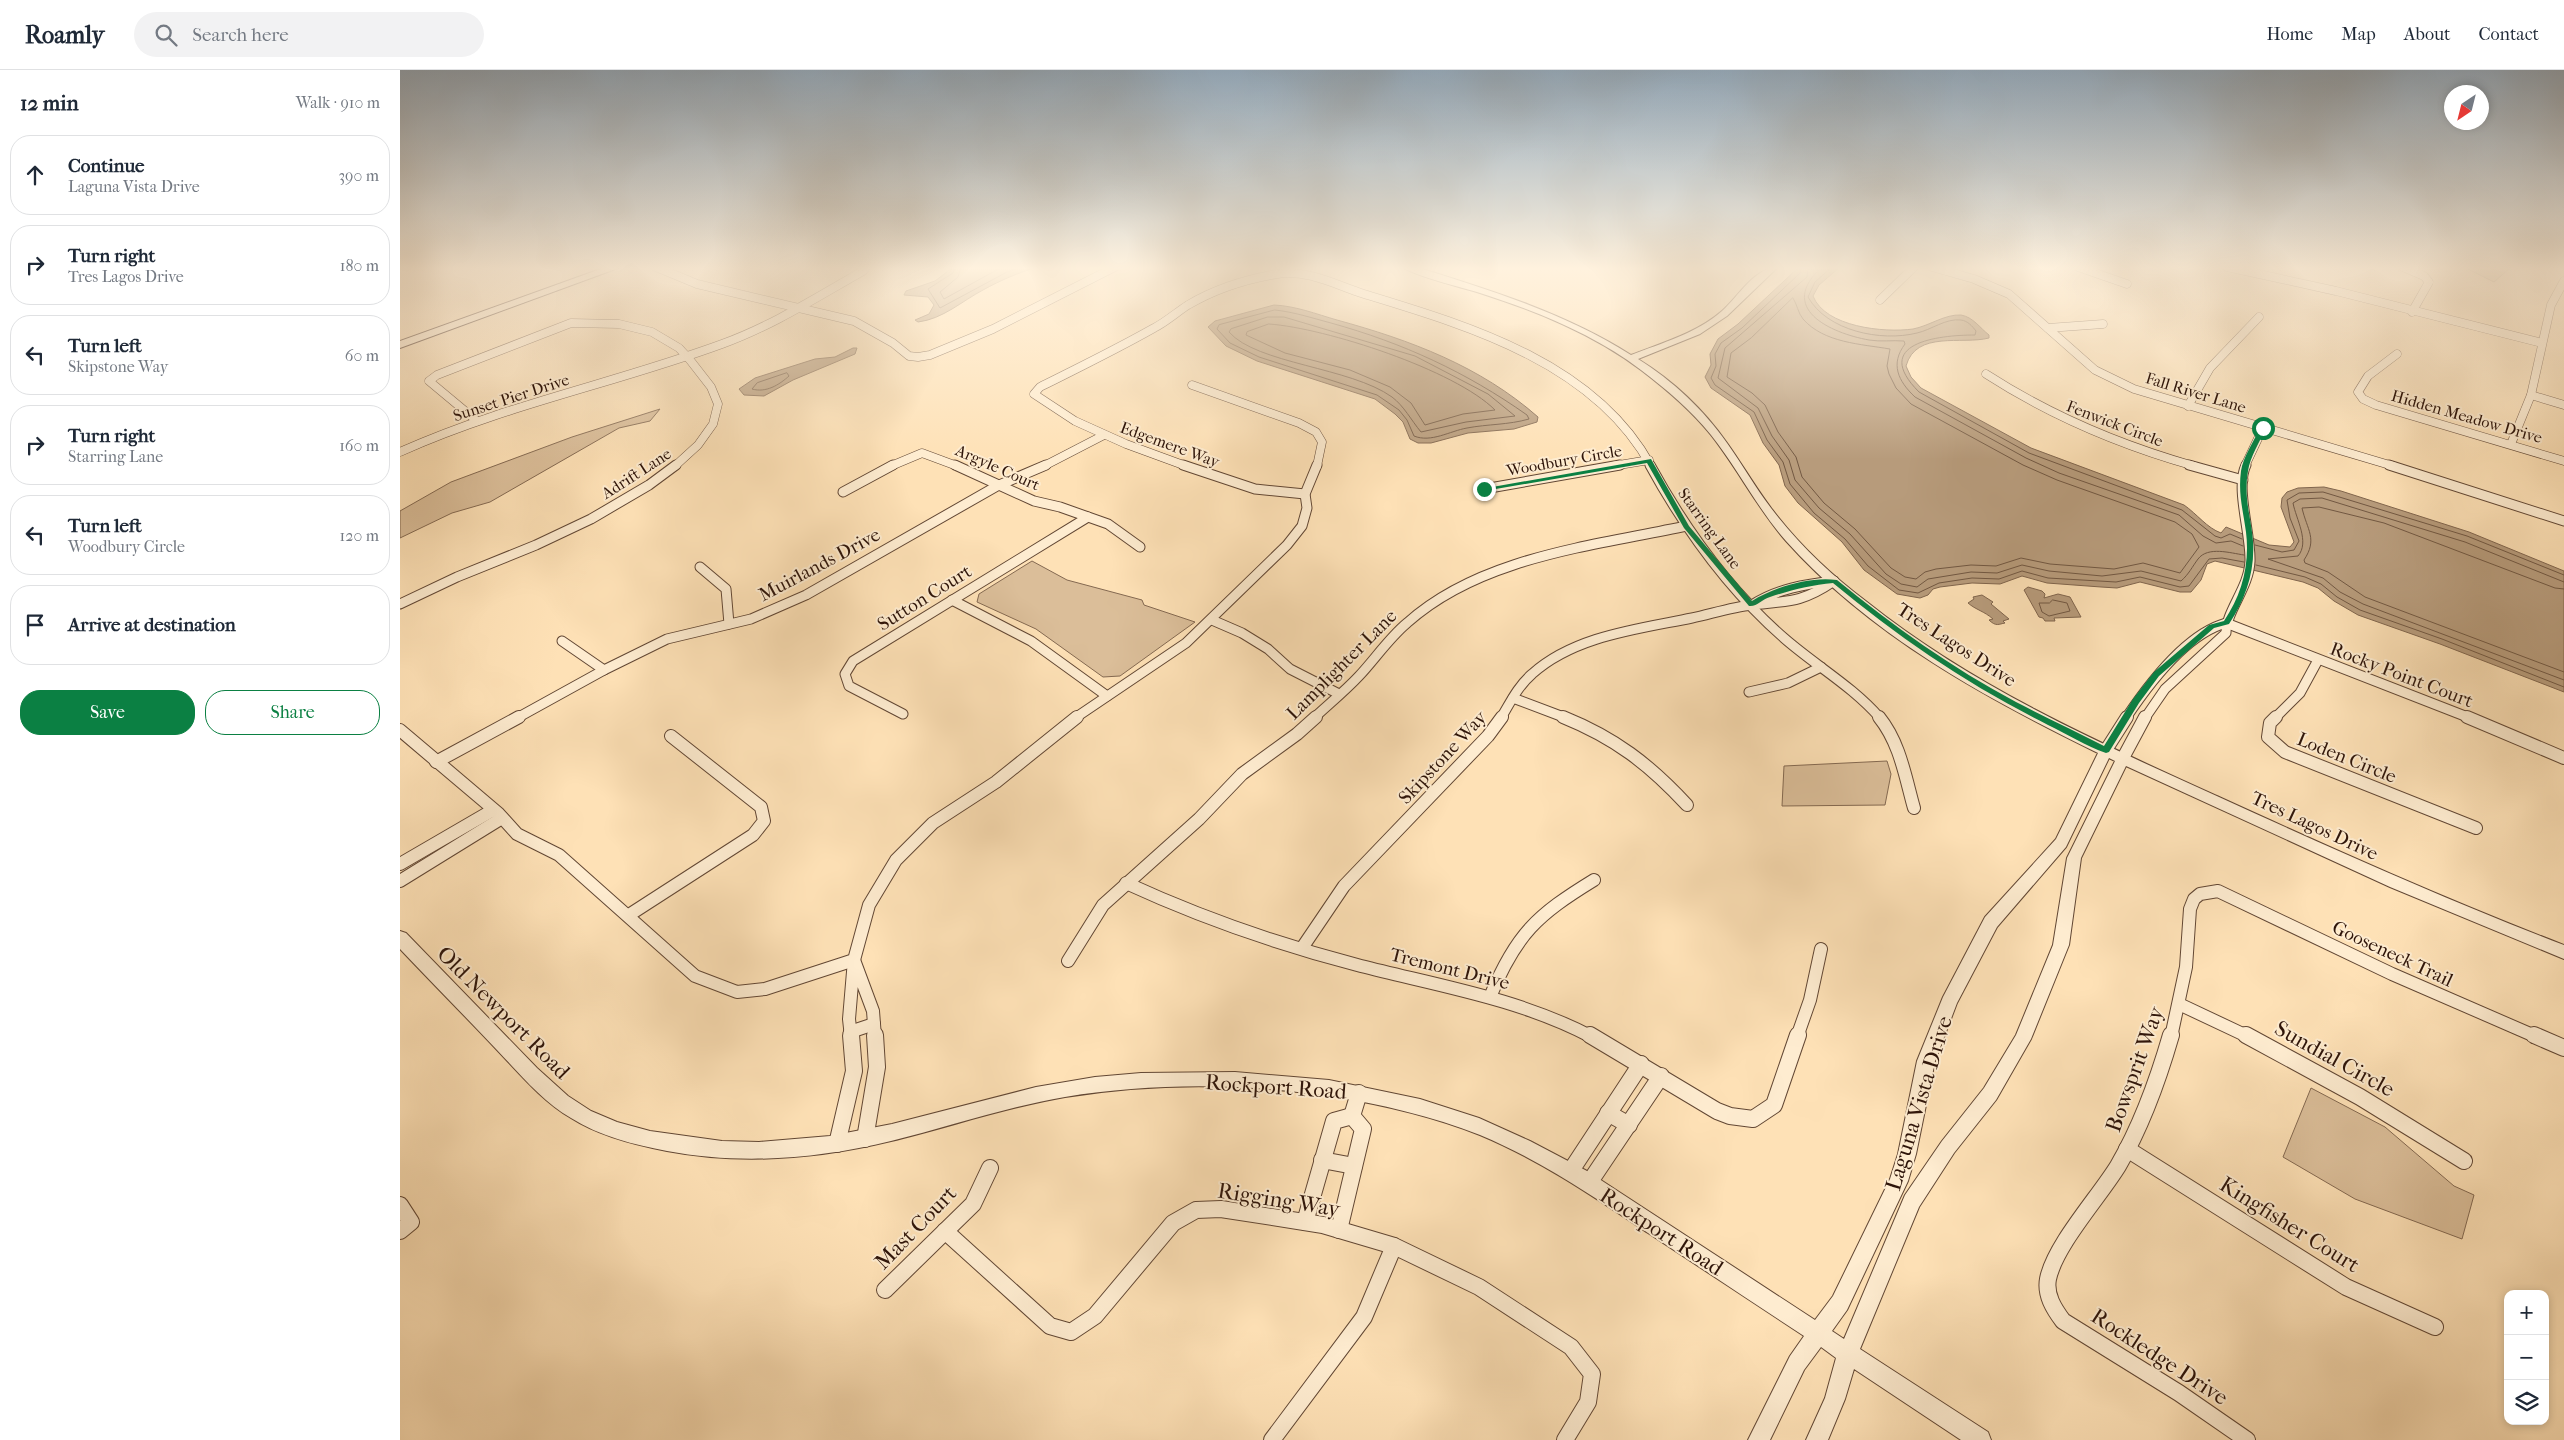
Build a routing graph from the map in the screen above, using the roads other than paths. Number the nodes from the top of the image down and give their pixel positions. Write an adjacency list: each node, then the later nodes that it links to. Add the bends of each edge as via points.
1 (439, 331): 16 (main road)
2 (553, 331): 25 (street, Adrift Lane, via 449,370 429,381)
3 (647, 331): 18 (street, Adrift Lane, via 664,337)
4 (752, 331): 18 (street, Sunset Pier Drive)
5 (872, 331): 6 (street, via 893,342 908,356 918,357)
6 (988, 331)
7 (1149, 331): 27 (street, Edgemere Way, via 1040,387 1034,394 1075,421)
8 (1478, 331): 30 (street, Starring Lane, via 1536,359 1609,412)
9 (1584, 331): 19 (street, Tres Lagos Drive)
10 (1699, 331): 19 (street)
11 (2051, 331): 24 (street, Fall River Lane, via 2076,355 2114,381)
12 (2245, 331): 24 (street, via 2210,368)
13 (2491, 331): 15 (street)
14 (2545, 331): 15 (street)
15 (2542, 343): 22 (street)
16 (400, 345)
17 (2397, 354): 28 (street, Hidden Meadow Drive, via 2368,376 2358,392 2363,399 2376,406)
18 (687, 356): 25 (street, Sunset Pier Drive); 44 (street, Adrift Lane, via 710,386 718,403 716,420 678,465 588,520)
19 (1632, 358): 42 (street, Tres Lagos Drive, via 1668,385 1706,423 1769,513)
20 (1986, 374): 32 (street, Fenwick Circle, via 2032,405 2082,429 2184,464)
21 (1192, 385): 36 (street, via 1316,432 1322,442 1320,460)
22 (2531, 395): 23 (street); 28 (street)
23 (2564, 405)
24 (2188, 406): 26 (street, Fall River Lane)
25 (477, 421): 29 (street, Sunset Pier Drive)
26 (2263, 428): 32 (street, Laguna Vista Drive, via 2250,454); 38 (street, Fall River Lane, via 2469,489)
27 (1104, 435): 33 (street, Muirlands Drive, via 1056,461); 36 (street, Edgemere Way, via 1226,481 1255,489)
28 (2511, 444): 31 (street, Hidden Meadow Drive)
29 (400, 452)
30 (1649, 460): 34 (street, Woodbury Circle); 39 (street, Starring Lane)
31 (2564, 461)
32 (2243, 480): 47 (street, Laguna Vista Drive, via 2250,563 2242,594)
33 (998, 486): 35 (street, Argyle Court, via 937,457 922,454 906,458); 37 (street, Argyle Court); 48 (street, Muirlands Drive, via 806,595 751,619)
34 (1484, 489)
35 (843, 492)
36 (1305, 494): 46 (street, via 1307,508 1302,526)
37 (1088, 517): 40 (street, Argyle Court, via 1108,524); 43 (street, Sutton Court)
38 (2564, 521)
39 (1686, 526): 45 (street, Starring Lane); 54 (street, Lamplighter Lane, via 1516,563 1465,584 1406,623)
40 (1140, 547)
41 (700, 567): 48 (street, via 726,589)
42 (1834, 581): 45 (street, Skipstone Way, via 1821,591 1773,606); 60 (street, Tres Lagos Drive, via 1878,617 1948,665 2012,704)
43 (952, 600): 55 (street, via 1031,641); 57 (street, Sutton Court, via 853,662 845,674 849,686)
44 (400, 604)
45 (1752, 605): 51 (street, Starring Lane, via 1780,635); 56 (street, Skipstone Way, via 1581,645 1546,663 1530,676)
46 (1212, 620): 54 (street, via 1242,633 1268,649 1290,669); 55 (street, via 1186,643)
47 (2226, 623): 50 (street, Rocky Point Court); 60 (street, Laguna Vista Drive, via 2212,626 2157,674); 61 (street, Laguna Vista Drive, via 2226,633 2165,689 2150,708)
48 (729, 624): 52 (street, Muirlands Drive, via 667,639)
49 (562, 641): 52 (street)
50 (2318, 660): 62 (street, Rocky Point Court, via 2435,703); 67 (street, Loden Circle, via 2300,693 2270,723 2268,737 2285,752)
51 (1821, 666): 53 (street, via 1788,683); 65 (street, Starring Lane, via 1863,699 1891,733)
52 (604, 670): 63 (street, Muirlands Drive)
53 (1749, 692)
54 (1340, 694): 73 (street, Lamplighter Lane, via 1297,734 1242,774 1199,820)
55 (1107, 696): 80 (street, via 1073,719 996,782 933,823 896,860 869,905)
56 (1513, 698): 64 (street, via 1561,715 1622,746 1644,762); 77 (street, Skipstone Way, via 1499,724 1344,886)
57 (903, 714)
58 (400, 730): 63 (street)
59 (671, 736): 75 (street, via 761,807 764,821 753,835)
60 (2106, 750): 61 (street, Tres Lagos Drive); 112 (street, Laguna Vista Drive, via 2061,843 1991,922 1949,1002 1926,1061 1907,1154 1898,1181 1840,1303)
61 (2123, 758): 79 (street, Tres Lagos Drive, via 2417,894); 113 (street, Laguna Vista Drive, via 2080,842 2061,945 2023,1038 1990,1094 1942,1154 1912,1201)
62 (2564, 758)
63 (436, 762): 66 (street)
64 (1688, 804)
65 (1914, 808)
66 (497, 814): 68 (street); 69 (street); 75 (street, via 517,834 559,855)
67 (2476, 828)
68 (419, 853): 69 (street); 70 (street)
69 (429, 862): 72 (street)
70 (400, 864)
71 (1594, 880): 82 (street, via 1535,918 1503,962)
72 (400, 881)
73 (1126, 883): 77 (street, Tremont Drive, via 1191,912); 81 (street, Lamplighter Lane, via 1104,905)
74 (2207, 891): 83 (street, Bowsprit Way, via 2192,903); 86 (street, Gooseneck Trail, via 2218,891 2400,978)
75 (630, 915): 80 (street, via 695,976 737,992 765,989)
76 (400, 938): 90 (street, Old Newport Road, via 551,1094)
77 (1302, 948): 82 (street, Tremont Drive)
78 (1820, 949): 88 (street, Tremont Drive, via 1810,1000 1774,1105 1752,1119 1724,1114)
79 (2564, 952)
80 (854, 960): 84 (street, via 873,1011); 85 (street)
81 (1068, 961)
82 (1490, 997): 87 (street, Tremont Drive, via 1577,1028)
83 (2179, 1004): 96 (street, Bowsprit Way, via 2146,1111); 98 (street, Sundial Circle, via 2254,1038 2379,1106)
84 (874, 1024): 85 (street); 94 (street, via 877,1067)
85 (850, 1032): 95 (street, via 854,1071)
86 (2564, 1048)
87 (1641, 1064): 88 (street, Tremont Drive); 91 (street)
88 (1661, 1076): 93 (street)
89 (1359, 1093): 92 (street); 94 (street, Rockport Road, via 1298,1083 1185,1080 1094,1085 1017,1099); 101 (street, Rockport Road, via 1467,1122)
90 (578, 1113): 95 (street, Rockport Road, via 623,1132 705,1148 751,1150)
91 (1608, 1113): 93 (street); 101 (street)
92 (1352, 1116): 97 (street, via 1334,1120); 99 (street, via 1363,1129)
93 (1629, 1125): 102 (street)
94 (865, 1139): 95 (street, Rockport Road)
95 (837, 1144)
96 (2127, 1150): 110 (street, Bowsprit Way, via 2055,1262 2048,1278); 111 (street, Kingfisher Court, via 2346,1287)
97 (1322, 1160): 99 (street); 104 (street)
98 (2464, 1161)
99 (1354, 1166): 106 (street)
100 (990, 1168): 107 (street, Mast Court, via 973,1204)
101 (1570, 1172): 102 (street, Rockport Road)
102 (1589, 1183): 112 (street, Rockport Road)
103 (400, 1205): 105 (street)
104 (1305, 1222): 106 (street, Rigging Way); 107 (street, Rigging Way, via 1221,1209 1196,1210 1173,1223 1095,1316 1072,1332 1050,1326)
105 (406, 1227)
106 (1338, 1230): 108 (street, Rigging Way)
107 (944, 1232): 109 (street, Mast Court)
108 (1394, 1246): 114 (street, via 1364,1317); 115 (street, Rigging Way, via 1479,1287 1571,1347 1592,1374 1588,1402)
109 (885, 1290)
110 (2052, 1307): 119 (street, Rockledge Drive, via 2063,1321 2179,1393)
111 (2435, 1327)
112 (1818, 1333): 113 (street, Rockport Road); 116 (street, Laguna Vista Drive, via 1797,1363)
113 (1848, 1353): 117 (street, Laguna Vista Drive, via 1835,1399); 118 (street, Rockport Road)
114 (1272, 1440)
115 (1566, 1440)
116 (1759, 1440)
117 (1817, 1440)
118 (1980, 1440)
119 (2247, 1440)

